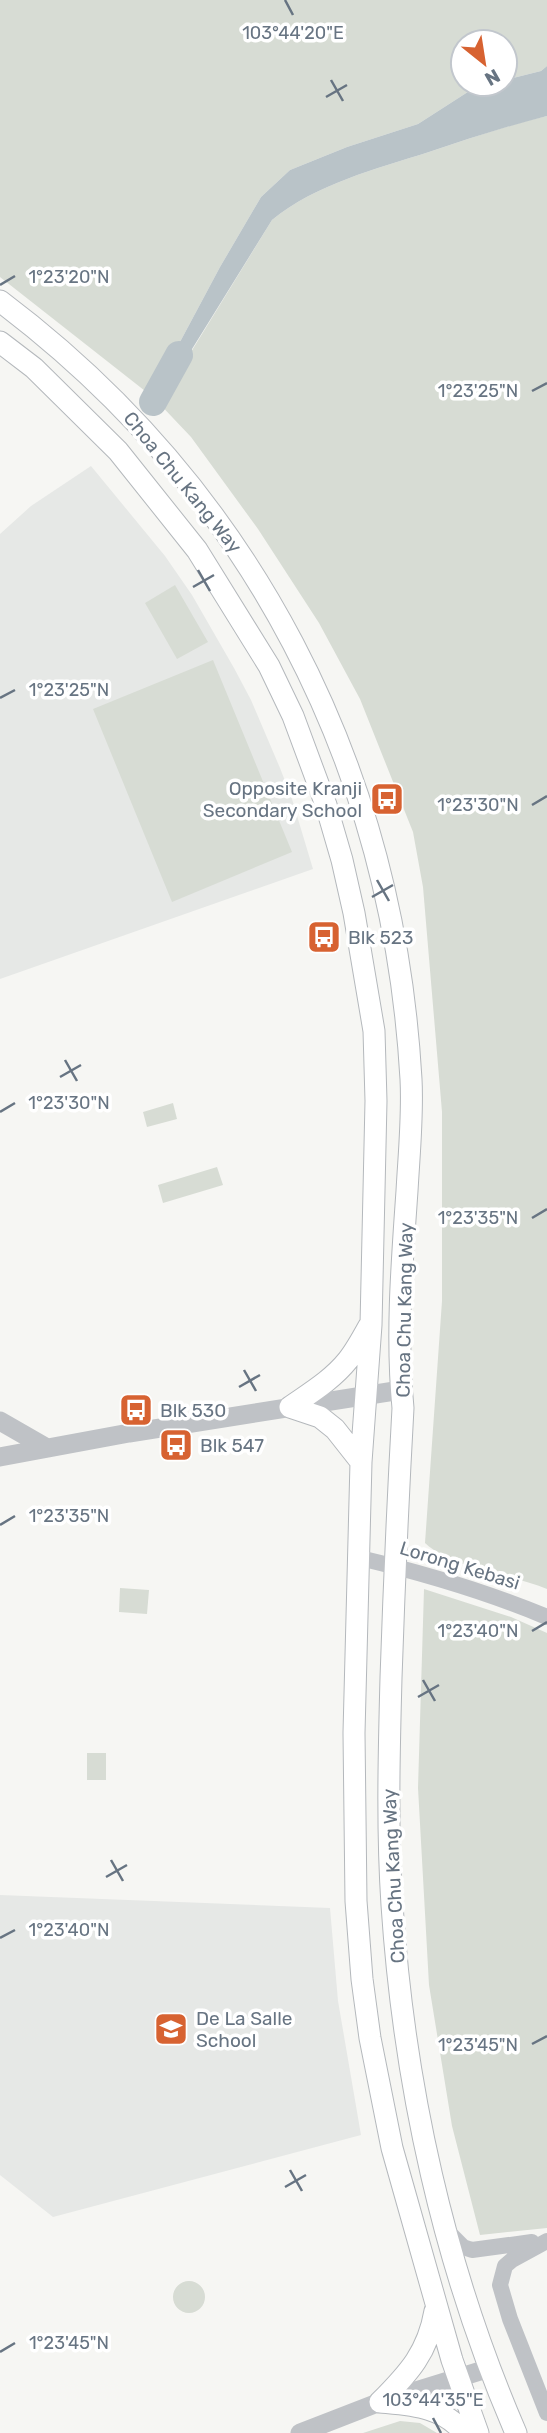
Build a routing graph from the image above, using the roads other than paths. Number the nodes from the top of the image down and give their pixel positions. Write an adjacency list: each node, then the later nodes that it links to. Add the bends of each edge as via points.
1 (0, 301): 4 (main road, Choa Chu Kang Way, via 113,397 206,505 248,563 300,654 354,780 388,908 412,1082)
2 (0, 342): 3 (main road, Choa Chu Kang Way, via 34,368 118,450 157,497 236,610 298,729 342,860 374,1031)
3 (371, 1325): 5 (main road, Choa Chu Kang Way); 6 (main road, via 338,1371)
4 (401, 1390): 5 (street); 12 (main road, Choa Chu Kang Way)
5 (366, 1395): 6 (street); 10 (main road, Choa Chu Kang Way)
6 (290, 1407): 8 (street); 10 (main road, via 320,1417)
7 (0, 1421): 8 (street)
8 (47, 1448): 9 (street)
9 (0, 1457)
10 (361, 1462): 11 (main road, Choa Chu Kang Way)
11 (360, 1558): 12 (street, Lorong Kebasi); 16 (main road, Choa Chu Kang Way, via 354,1746 362,1979 391,2148)
12 (395, 1566): 13 (street, Lorong Kebasi); 14 (main road, Choa Chu Kang Way, via 389,1733 392,1905 400,2002 414,2090)
13 (547, 1617)
14 (444, 2226): 15 (street, via 455,2241 472,2250); 17 (main road, Choa Chu Kang Way)
15 (547, 2240): 20 (street, via 505,2266 500,2285)
16 (435, 2306): 18 (main road, Choa Chu Kang Way); 19 (main road, via 431,2335 404,2379)
17 (490, 2368): 18 (street); 24 (main road, Choa Chu Kang Way)
18 (457, 2379): 19 (street); 23 (main road, Choa Chu Kang Way)
19 (380, 2402): 21 (street); 22 (main road, via 439,2412)
20 (547, 2413)
21 (300, 2433)
22 (464, 2433)
23 (478, 2433)
24 (516, 2433)

